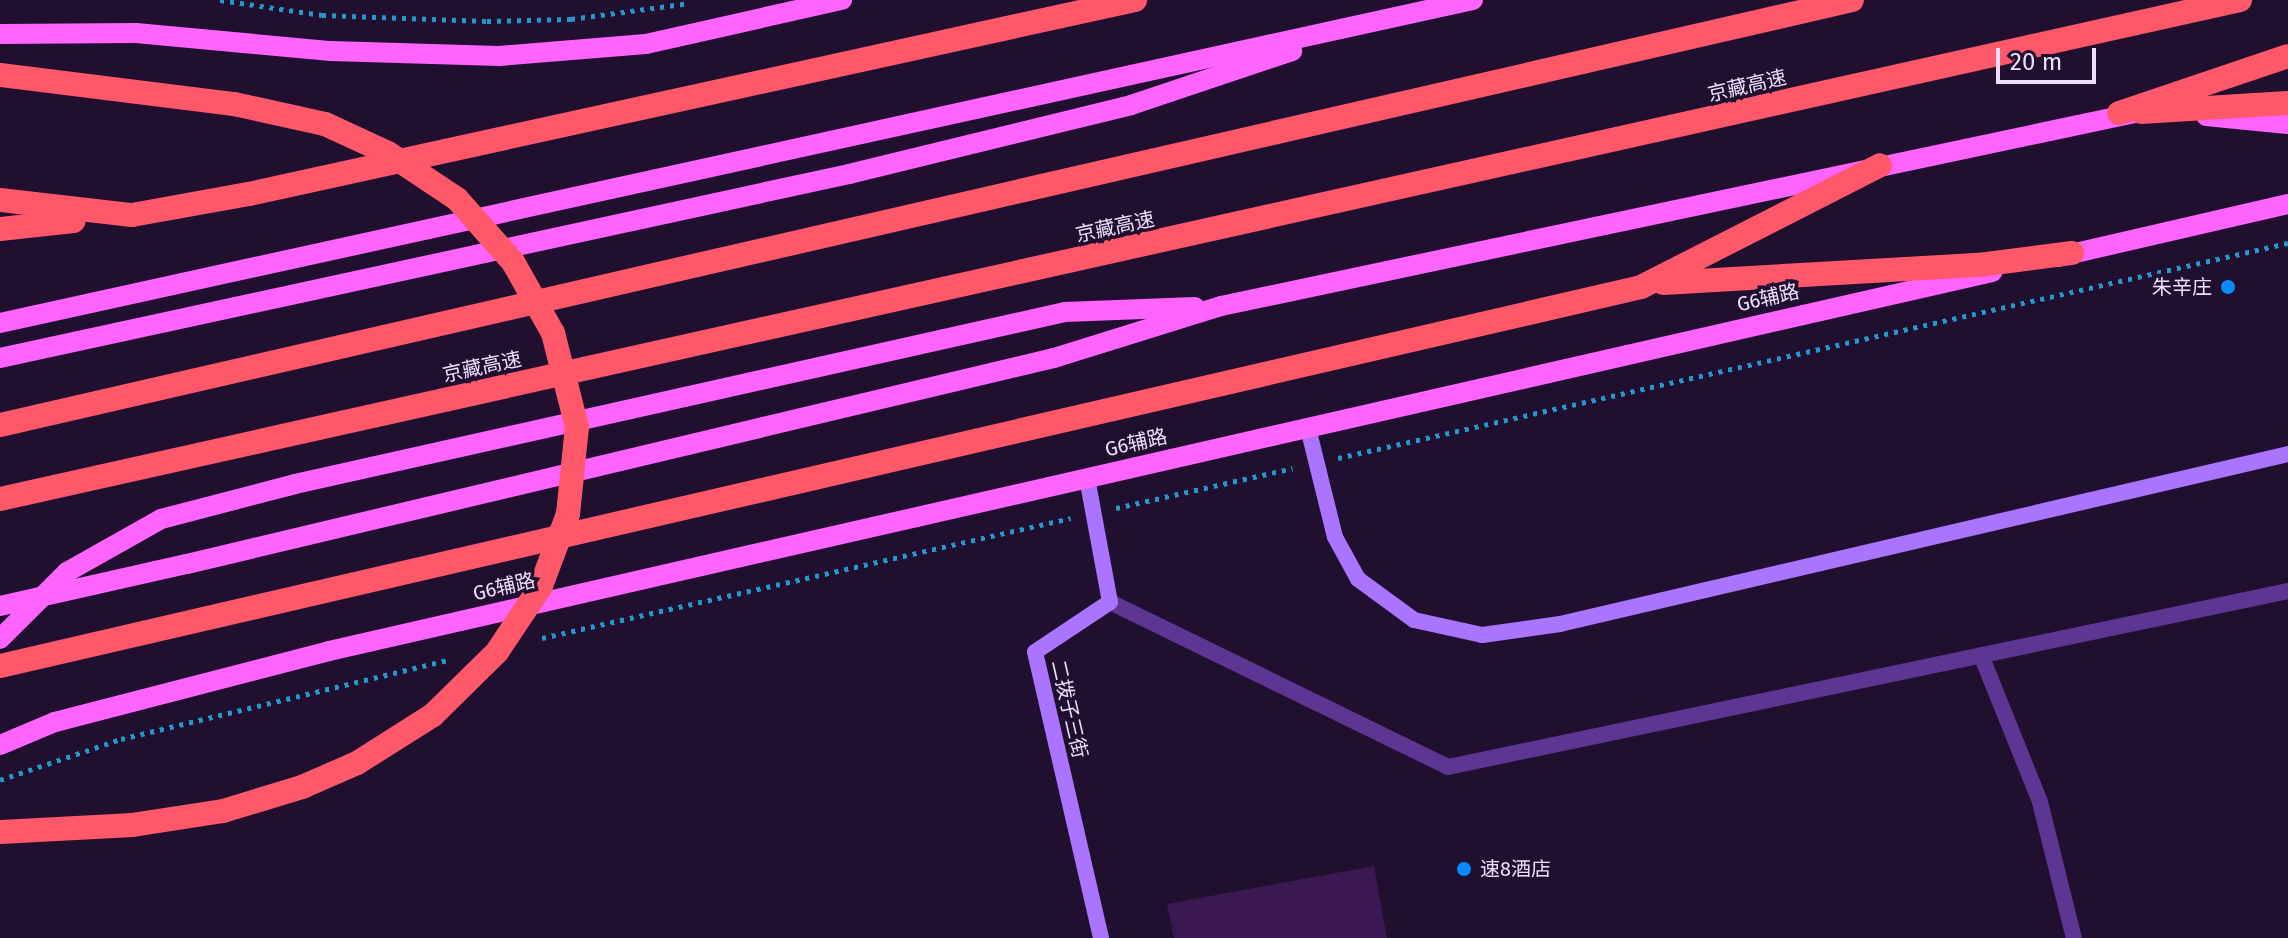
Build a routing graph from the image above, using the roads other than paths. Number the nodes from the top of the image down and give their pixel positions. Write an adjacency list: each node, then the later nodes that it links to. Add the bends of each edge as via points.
1 (842, 0): 7 (main road, via 646,44 499,56 346,52 136,33)
2 (1135, 0): 16 (highway)
3 (1473, 0): 6 (main road)
4 (1852, 0): 23 (highway)
5 (2240, 0): 27 (highway, 京藏高速)
6 (1391, 18): 21 (main road); 22 (main road, via 1131,105 924,156)
7 (0, 34)
8 (2288, 56): 11 (highway)
9 (0, 75): 35 (highway, bridge, via 234,104 325,124 388,153 457,199 513,262 553,333 577,427 568,514 541,586 497,652 433,715 357,763 302,787 223,811 133,825)
10 (2288, 103): 11 (highway)
11 (2119, 113): 12 (main road); 13 (main road)
12 (2288, 124)
13 (1880, 165): 19 (highway); 20 (main road)
14 (0, 200): 16 (highway)
15 (2288, 204): 18 (main road, G6辅路)
16 (132, 215): 17 (highway)
17 (0, 229)
18 (2072, 253): 19 (highway, via 1979,265 1715,277); 24 (main road, G6辅路)
19 (1641, 287): 33 (highway)
20 (1221, 306): 30 (main road, bridge, via 1054,358); 31 (main road, via 1065,312 295,484 161,519 67,572)
21 (0, 323)
22 (0, 358)
23 (0, 425)
24 (1308, 428): 25 (main road, via 1335,537 1358,579 1414,620 1482,635 1560,624); 26 (main road, G6辅路)
25 (2288, 454)
26 (1087, 478): 29 (main road); 34 (main road, G6辅路, via 329,651 55,722)
27 (0, 499)
28 (2288, 591): 32 (street)
29 (1110, 602): 32 (street, via 1448,767); 36 (main road, 二拨子三街, via 1035,652)
30 (0, 606)
31 (0, 639)
32 (1981, 655): 37 (street, via 2040,802)
33 (0, 666)
34 (0, 745)
35 (0, 832)
36 (1101, 938)
37 (2074, 938)

